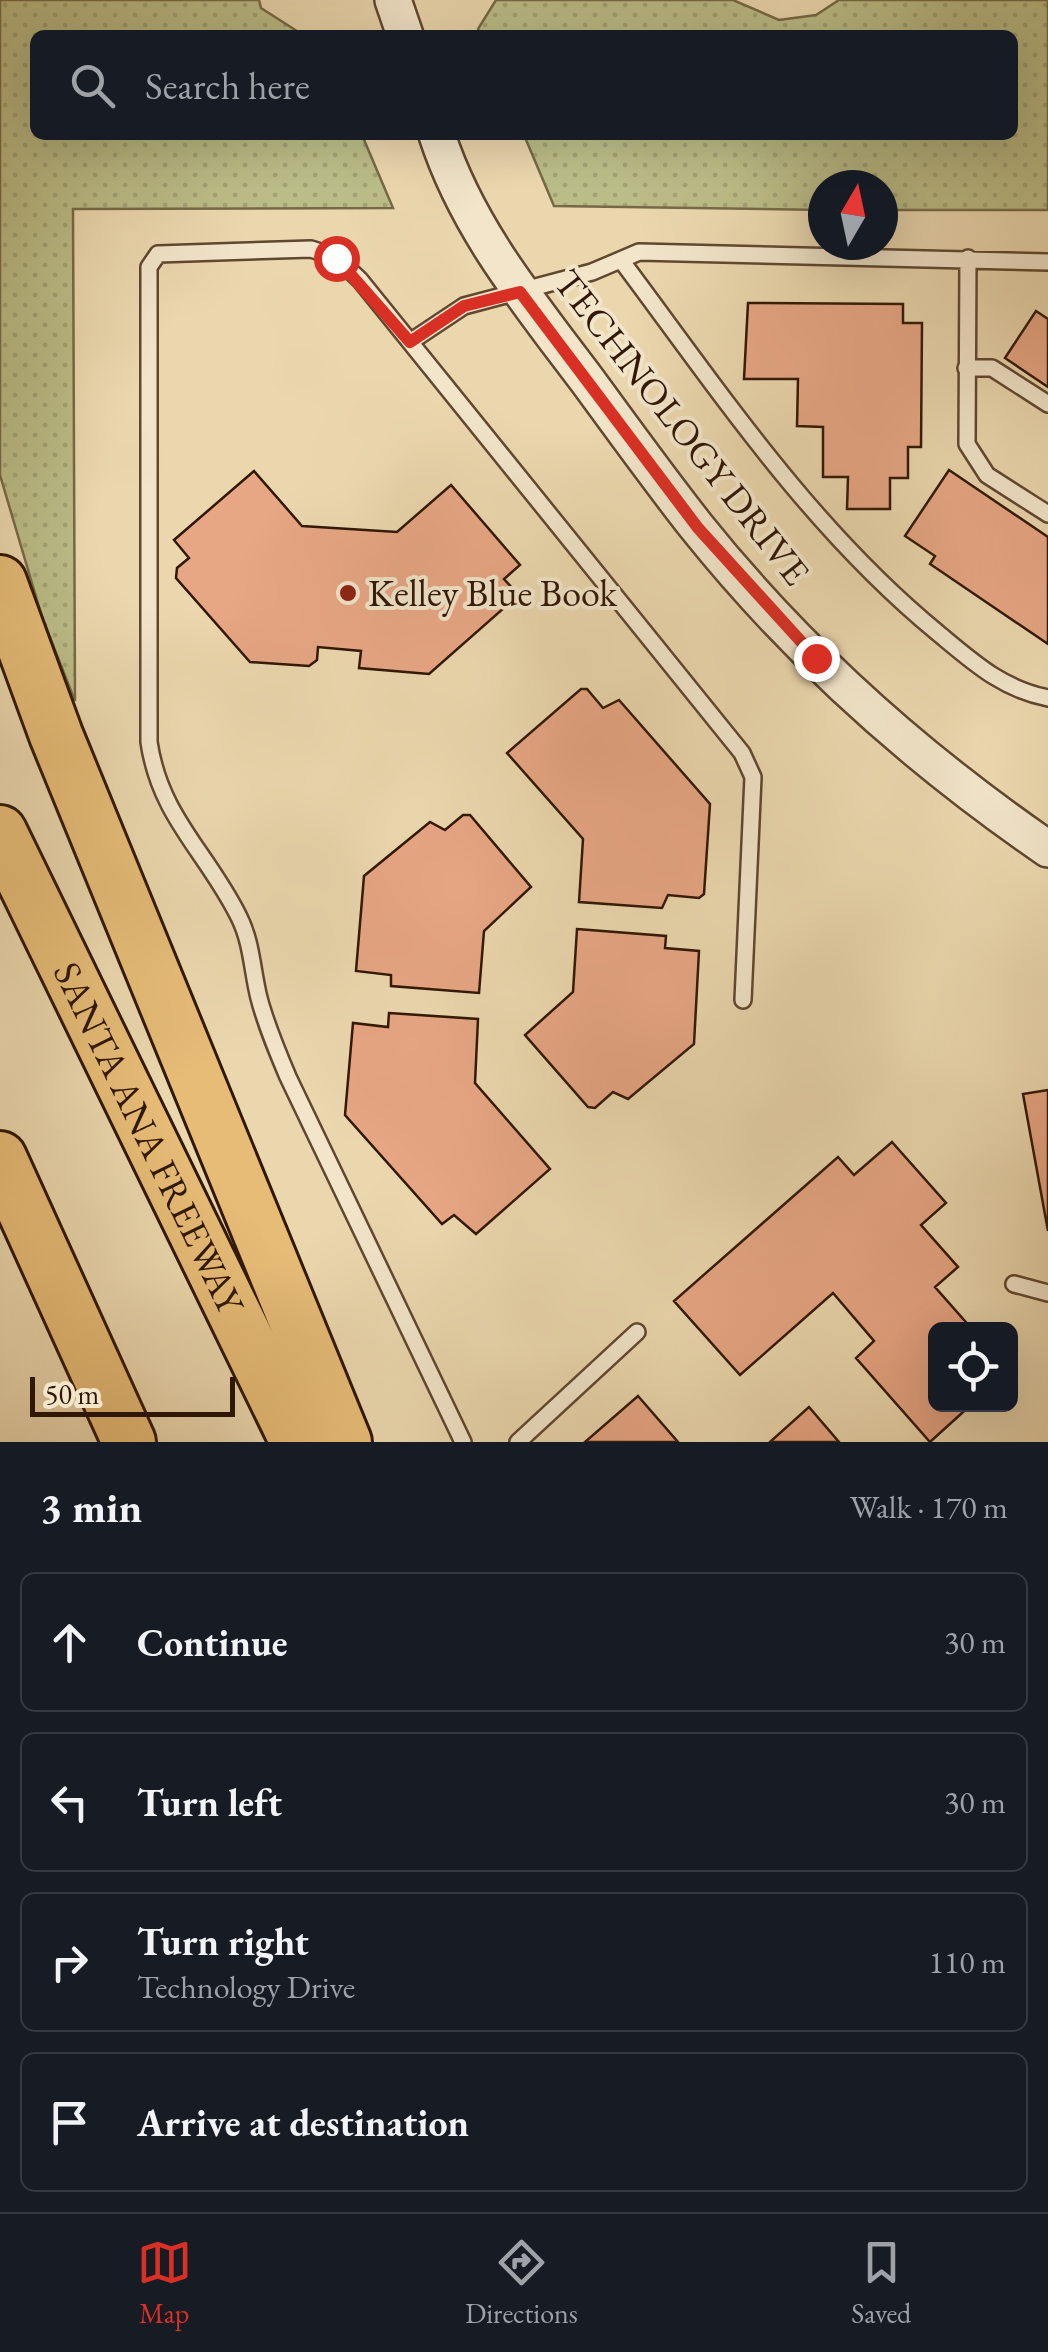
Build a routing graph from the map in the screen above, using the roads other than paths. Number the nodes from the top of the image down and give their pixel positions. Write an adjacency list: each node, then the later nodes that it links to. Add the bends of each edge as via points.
1 (393, 0): 2 (street)
2 (403, 30)
3 (439, 140): 7 (street, TECHNOLOGY DRIVE, via 476,226)
4 (968, 258): 5 (lane, via 639,252); 6 (lane); 9 (lane)
5 (622, 260): 7 (lane); 13 (lane, via 790,486 851,554 991,676)
6 (1048, 262)
7 (520, 292): 8 (lane, via 464,306); 15 (street, TECHNOLOGY DRIVE, via 698,528 816,658 949,779)
8 (410, 342): 16 (lane, via 742,753 753,777); 24 (lane, via 336,258 311,249 158,254 150,267 149,742 164,801 218,881 250,944 258,994 288,1077)
9 (966, 368): 10 (lane, via 992,368); 11 (lane, via 972,457 987,476)
10 (1048, 404)
11 (1048, 514)
12 (0, 582): 23 (highway)
13 (1048, 698)
14 (0, 832): 22 (highway, SANTA ANA FREEWAY)
15 (1048, 848)
16 (743, 1000)
17 (0, 1158): 21 (highway)
18 (1014, 1284): 19 (lane)
19 (1048, 1294)
20 (637, 1332): 25 (lane)
21 (129, 1442)
22 (297, 1442)
23 (345, 1442)
24 (463, 1442)
25 (518, 1442)

